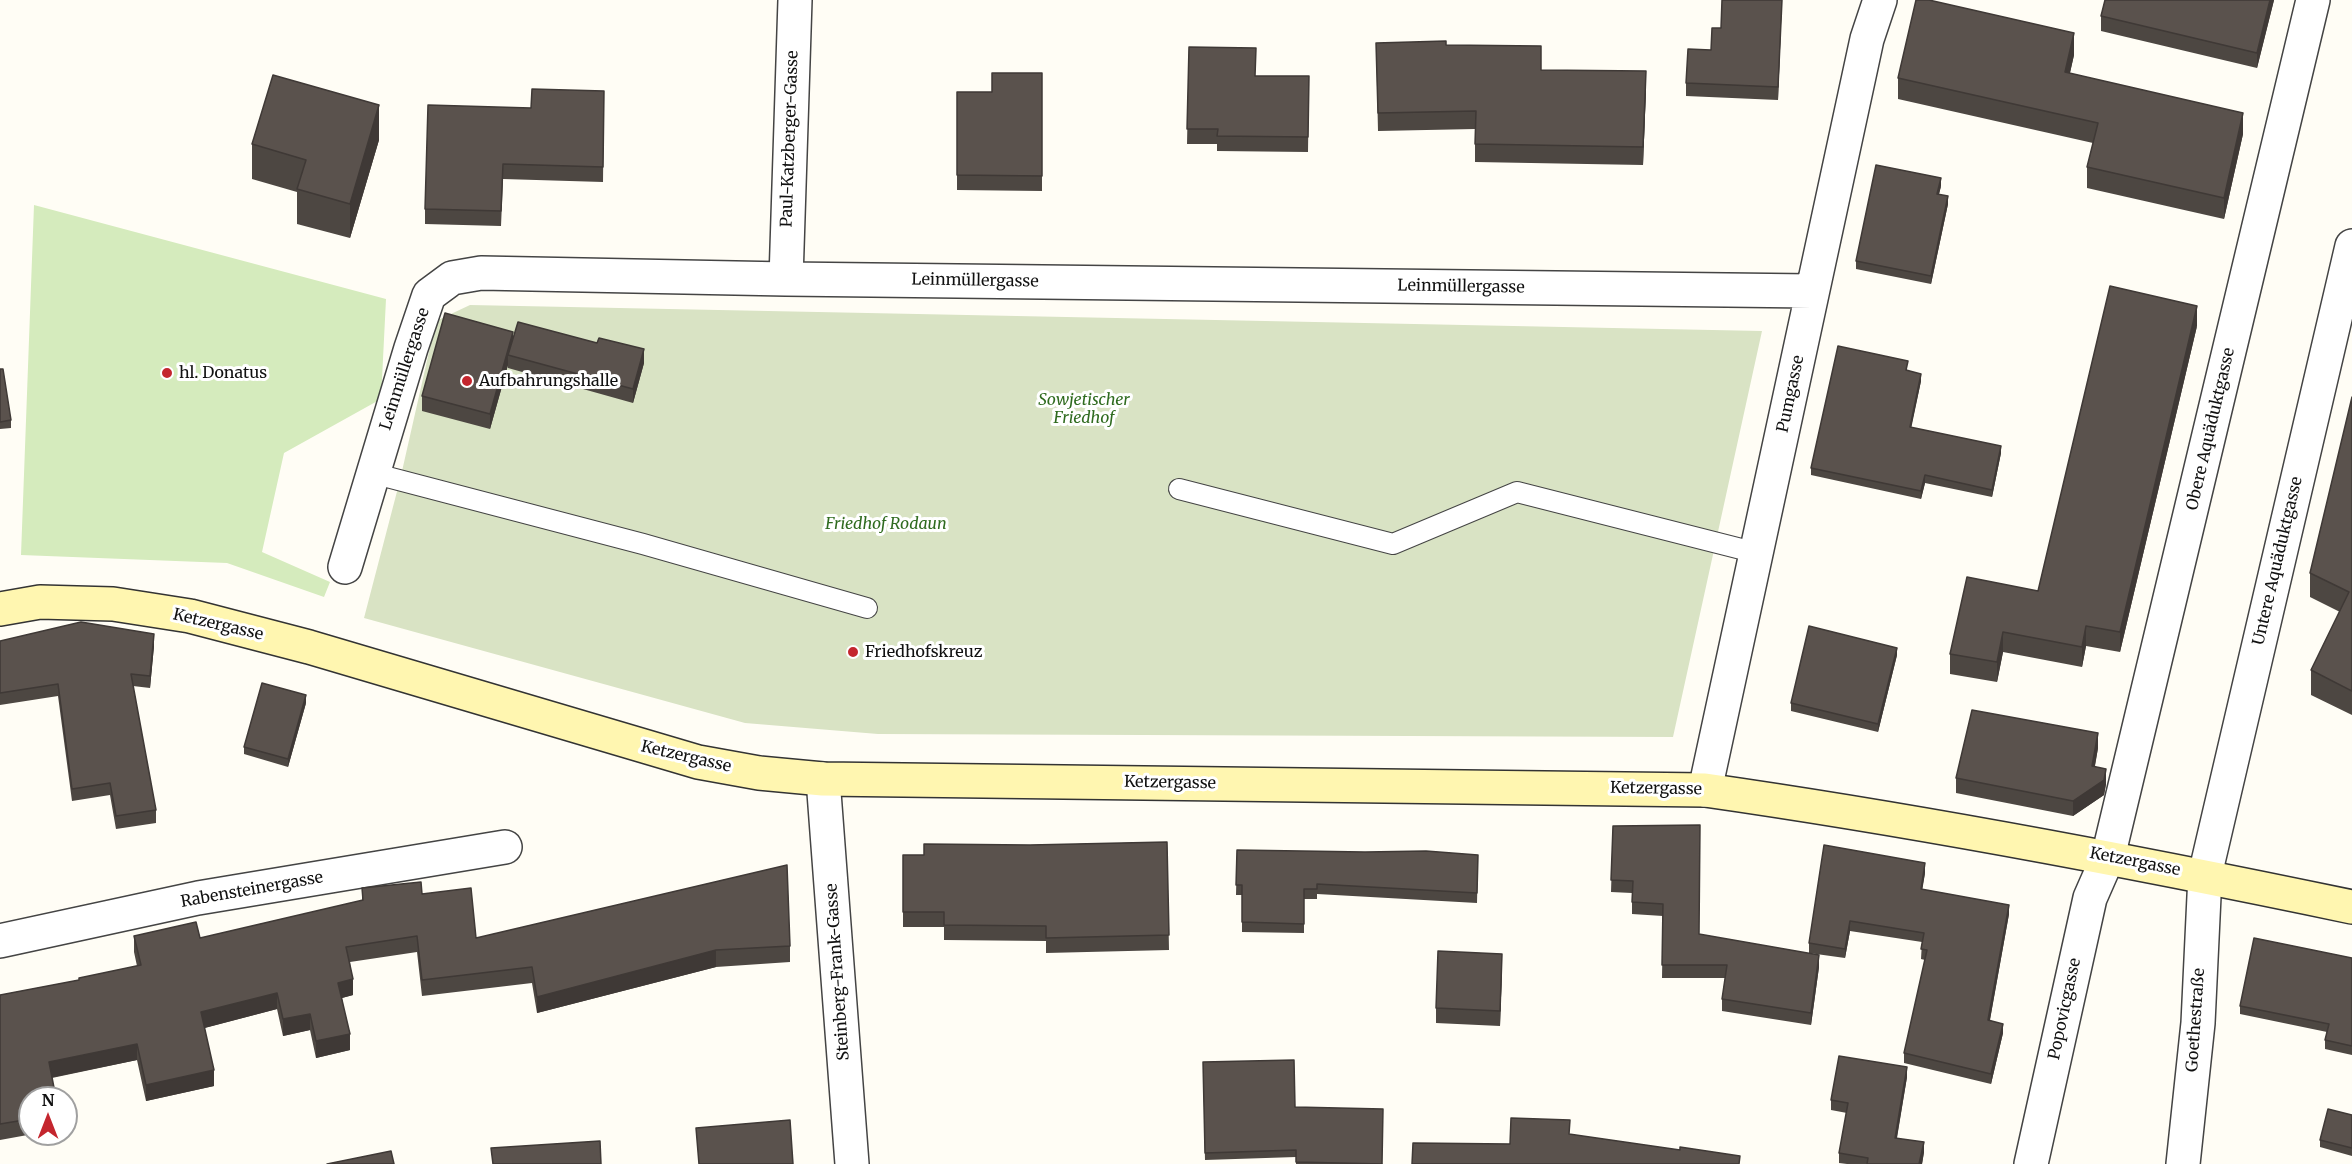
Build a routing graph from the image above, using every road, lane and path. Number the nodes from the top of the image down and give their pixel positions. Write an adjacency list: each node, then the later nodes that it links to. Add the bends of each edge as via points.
1 (795, 0): 5 (street, Paul-Katzberger-Gasse)
2 (1880, 0): 6 (street, Pumgasse, via 1867,39)
3 (2313, 0): 16 (street, Obere Aquäduktgasse)
4 (2352, 246): 17 (street, Untere Aquäduktgasse)
5 (786, 279): 6 (street, Leinmüllergasse); 7 (street, Leinmüllergasse, via 481,273 452,278 429,296)
6 (1812, 291): 9 (street, Pumgasse)
7 (372, 473): 10 (street, Leinmüllergasse); 11 (lane)
8 (1179, 489): 9 (lane, via 1393,544 1517,492)
9 (1757, 553): 14 (street, Pumgasse)
10 (345, 567)
11 (867, 608)
12 (0, 609): 13 (main road, Ketzergasse, via 40,602 113,604 190,616 309,647 698,762)
13 (823, 779): 14 (main road, Ketzergasse); 20 (street, Steinberg-Frank-Gasse)
14 (1705, 790): 16 (main road, Ketzergasse, via 1834,808)
15 (505, 847): 19 (street, Rabensteinergasse, via 198,898)
16 (2108, 857): 17 (main road, Ketzergasse); 21 (street, Popovicgasse, via 2090,898)
17 (2205, 876): 18 (main road, Ketzergasse); 22 (street, Goethestraße, via 2198,1023)
18 (2352, 907)
19 (0, 941)
20 (852, 1164)
21 (2031, 1164)
22 (2183, 1164)

